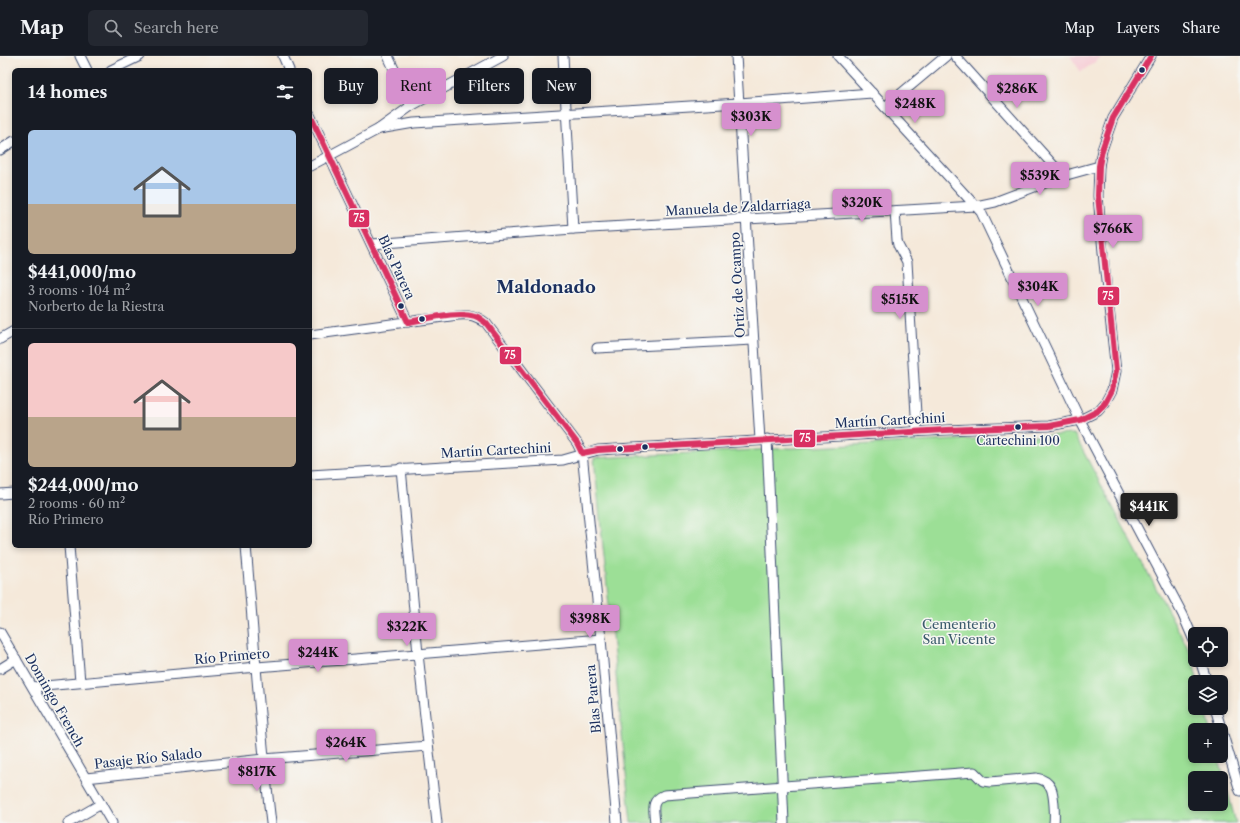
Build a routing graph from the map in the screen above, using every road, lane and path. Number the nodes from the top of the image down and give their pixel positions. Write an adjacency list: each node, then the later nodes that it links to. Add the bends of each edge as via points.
1 (80, 56): 13 (street)
2 (140, 56): 14 (street)
3 (283, 56): 15 (street)
4 (388, 56): 18 (street)
5 (503, 56): 12 (street)
6 (563, 56): 20 (street)
7 (736, 56): 17 (street, Ortiz de Ocampo)
8 (838, 56): 16 (street)
9 (946, 56): 19 (street)
10 (955, 56): 28 (street)
11 (1151, 56): 27 (street, Martín Cartechini, via 1113,118)
12 (491, 59): 18 (street)
13 (86, 68)
14 (115, 68)
15 (288, 68)
16 (872, 93): 17 (street); 19 (street)
17 (739, 103): 20 (street); 31 (street, Ortiz de Ocampo)
18 (412, 106): 22 (street)
19 (885, 107): 29 (street)
20 (566, 114): 22 (street, via 414,123); 32 (street)
21 (312, 119): 25 (street, Blas Parera)
22 (379, 129): 25 (street)
23 (12, 142): 24 (street)
24 (0, 150)
25 (329, 156): 26 (street); 33 (street, Blas Parera)
26 (312, 165)
27 (1099, 166): 28 (street, Manuela de Zaldarriaga); 40 (street, Martín Cartechini, via 1098,196 1116,371 1112,390 1105,403 1098,411)
28 (1063, 176): 29 (street, Manuela de Zaldarriaga, via 995,202)
29 (976, 206): 30 (street, Manuela de Zaldarriaga); 40 (street)
30 (896, 210): 31 (street, Manuela de Zaldarriaga); 41 (street, via 898,246 907,262)
31 (746, 220): 32 (street, Manuela de Zaldarriaga); 38 (street, Ortiz de Ocampo)
32 (573, 229): 33 (street, Manuela de Zaldarriaga)
33 (372, 244): 34 (street, Blas Parera)
34 (408, 322): 36 (street); 43 (street, via 467,314 478,317 505,348)
35 (12, 332): 37 (street)
36 (312, 335)
37 (1, 336)
38 (753, 340): 39 (street); 42 (street, Ortiz de Ocampo)
39 (597, 348)
40 (1080, 420): 41 (street, Martín Cartechini, via 1049,426); 50 (street)
41 (918, 431): 42 (street, Martín Cartechini)
42 (763, 440): 43 (street, Martín Cartechini); 63 (street, Ortiz de Ocampo)
43 (582, 453): 44 (street, Martín Cartechini, via 563,460); 52 (street, Blas Parera)
44 (401, 468): 45 (street, Martín Cartechini); 53 (street)
45 (312, 475)
46 (12, 493): 47 (street)
47 (0, 494)
48 (68, 548): 57 (street)
49 (246, 548): 55 (street)
50 (1188, 627)
51 (0, 632): 54 (street, Domingo French)
52 (601, 639): 53 (street, Río Primero); 70 (street, Blas Parera)
53 (418, 654): 55 (street, Río Primero); 60 (street)
54 (16, 659): 56 (street); 58 (street, Domingo French)
55 (257, 667): 57 (street, Río Primero); 61 (street)
56 (0, 669)
57 (80, 682): 58 (street, Río Primero)
58 (33, 687): 62 (street, Domingo French)
59 (1217, 715): 64 (street)
60 (428, 746): 61 (street, Pasaje Río Salado); 69 (street)
61 (264, 759): 62 (street, Pasaje Río Salado); 68 (street)
62 (86, 778): 65 (street, Domingo French)
63 (782, 786): 71 (street, via 664,795 658,798 653,806); 72 (street, Ortiz de Ocampo); 73 (street, via 974,772 983,781 990,782 1036,778 1042,779 1051,788)
64 (1240, 790)
65 (101, 804): 66 (street); 67 (street, Domingo French)
66 (68, 823)
67 (112, 823)
68 (272, 823)
69 (437, 823)
70 (617, 823)
71 (655, 823)
72 (784, 823)
73 (1054, 823)

